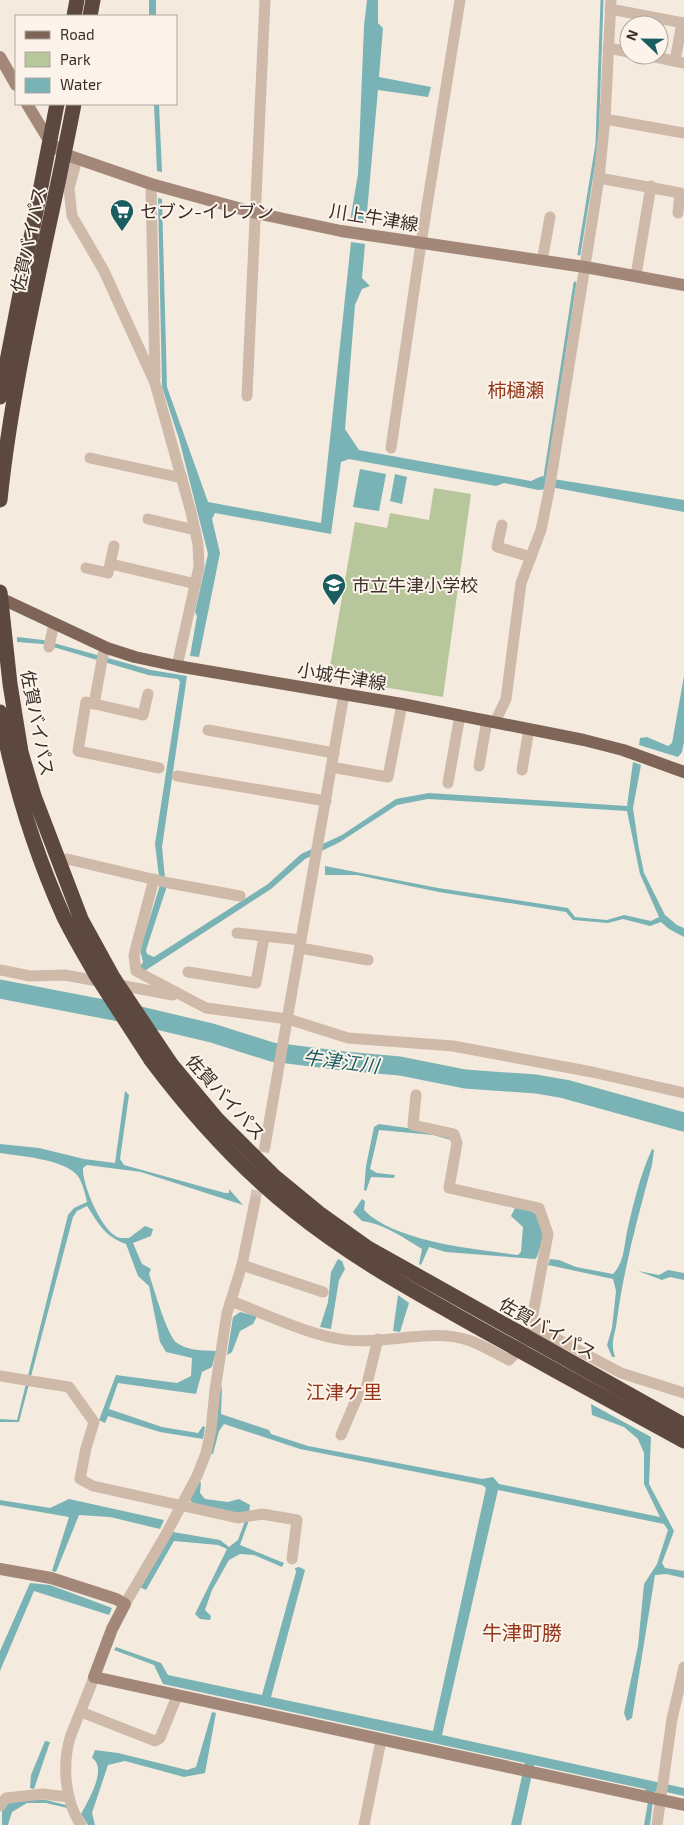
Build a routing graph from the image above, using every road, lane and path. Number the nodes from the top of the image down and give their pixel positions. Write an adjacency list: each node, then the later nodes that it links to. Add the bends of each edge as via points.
1 (77, 0): 6 (highway)
2 (93, 0): 7 (highway)
3 (265, 0): 24 (street)
4 (460, 0): 27 (street)
5 (610, 5): 8 (street); 9 (street)
6 (74, 15)
7 (90, 15)
8 (683, 23): 12 (street)
9 (608, 48): 10 (street); 17 (street)
10 (619, 50)
11 (0, 57): 13 (street)
12 (679, 62)
13 (15, 83)
14 (28, 105): 19 (street)
15 (57, 105): 19 (highway, 佐賀バイパス)
16 (74, 105): 20 (highway, 佐賀バイパス)
17 (605, 119): 18 (street); 21 (street)
18 (684, 133)
19 (50, 142): 20 (street); 34 (highway, 佐賀バイパス)
20 (70, 156): 22 (street, 川上牛津線); 32 (street, via 72,216 104,271); 38 (highway, 佐賀バイパス, via 14,396)
21 (599, 178): 23 (street); 29 (street)
22 (151, 184): 24 (street, 川上牛津線); 32 (street)
23 (651, 186): 25 (street, via 680,193); 30 (street)
24 (256, 213): 27 (street, 川上牛津線, via 341,231); 33 (street)
25 (678, 213)
26 (550, 217): 28 (street)
27 (421, 243): 28 (street, 川上牛津線); 35 (street)
28 (542, 261): 29 (street, 川上牛津線)
29 (584, 267): 30 (street, 川上牛津線); 43 (street, via 549,491 541,530)
30 (636, 275): 31 (street, 川上牛津線)
31 (684, 285)
32 (155, 383): 37 (street)
33 (248, 396)
34 (0, 397)
35 (390, 448)
36 (90, 458): 37 (street)
37 (182, 478): 41 (street)
38 (0, 500)
39 (148, 519): 41 (street)
40 (502, 525): 43 (street, via 497,547)
41 (195, 530): 46 (street, via 199,567)
42 (114, 546): 44 (street)
43 (531, 557): 59 (street, via 521,583 506,699)
44 (110, 564): 45 (street, via 108,573); 46 (street)
45 (86, 568)
46 (196, 584): 52 (street)
47 (0, 592): 48 (highway, 佐賀バイパス)
48 (0, 598): 49 (main road, 小城牛津線); 71 (highway, 佐賀バイパス, via 21,752)
49 (54, 623): 50 (street); 51 (main road, 小城牛津線)
50 (49, 643)
51 (104, 655): 52 (main road, 小城牛津線, via 136,657); 55 (street)
52 (177, 666): 54 (main road, 小城牛津線)
53 (148, 694): 55 (street, via 143,715)
54 (344, 694): 56 (main road, 小城牛津線); 62 (street)
55 (94, 704): 65 (street, via 86,702 78,751)
56 (402, 704): 58 (main road, 小城牛津線); 64 (street, via 388,777)
57 (0, 712): 89 (highway, 佐賀バイパス, bridge, via 22,804 40,860 64,916 96,975 179,1098 260,1182 333,1241 394,1280)
58 (460, 715): 59 (main road, 小城牛津線); 69 (street)
59 (491, 721): 60 (main road, 小城牛津線); 63 (street)
60 (529, 729): 66 (street); 67 (main road, 小城牛津線, via 623,750)
61 (208, 730): 62 (street)
62 (334, 753): 64 (street)
63 (479, 766)
64 (332, 767): 70 (street)
65 (159, 768)
66 (522, 770)
67 (684, 772)
68 (176, 776): 70 (street)
69 (448, 783)
70 (326, 801): 76 (street)
71 (59, 861): 72 (street, via 67,859); 89 (highway, 佐賀バイパス, bridge, via 81,919 114,979 171,1064 217,1119 274,1176 368,1248)
72 (154, 879): 73 (street); 80 (street, via 134,955 136,971)
73 (240, 896)
74 (237, 933): 75 (street)
75 (264, 937): 76 (street); 79 (street, via 256,983)
76 (300, 944): 77 (street); 81 (street)
77 (368, 960)
78 (0, 970): 80 (street, via 30,976 65,974)
79 (188, 972)
80 (184, 997): 81 (street, via 206,1008)
81 (287, 1023): 82 (street, via 348,1038 453,1046); 84 (street)
82 (684, 1093)
83 (416, 1095): 89 (street, via 413,1125 454,1134 457,1143 449,1188 538,1208 548,1234)
84 (265, 1146)
85 (255, 1201): 86 (street)
86 (242, 1265): 87 (street); 88 (street)
87 (323, 1292)
88 (231, 1301): 90 (street, via 320,1335 348,1340); 98 (street, via 206,1453)
89 (525, 1338): 90 (street, via 509,1360 471,1341 452,1337 430,1335); 92 (street); 94 (highway, 佐賀バイパス); 97 (highway, 佐賀バイパス)
90 (378, 1339): 96 (street, via 366,1388 356,1400)
91 (0, 1376): 98 (street, via 69,1387 94,1422 80,1479 93,1486)
92 (650, 1382): 93 (street); 94 (street)
93 (684, 1393)
94 (639, 1400): 95 (highway, 佐賀バイパス)
95 (684, 1425)
96 (341, 1435)
97 (684, 1442)
98 (181, 1506): 99 (street, via 238,1518 262,1514 297,1520); 101 (street)
99 (292, 1559)
100 (0, 1569): 101 (street, via 51,1578)
101 (125, 1604): 103 (street)
102 (684, 1667): 108 (street, via 672,1719)
103 (94, 1677): 104 (street); 105 (street)
104 (177, 1696): 105 (street, via 160,1738 155,1741); 106 (street)
105 (81, 1712): 107 (street, via 70,1740 67,1759)
106 (381, 1740): 108 (street, via 644,1797); 112 (street)
107 (69, 1797): 110 (street, via 43,1794 6,1798); 111 (street)
108 (661, 1797): 109 (street); 113 (street)
109 (684, 1805)
110 (0, 1806)
111 (81, 1825)
112 (364, 1825)
113 (657, 1825)

